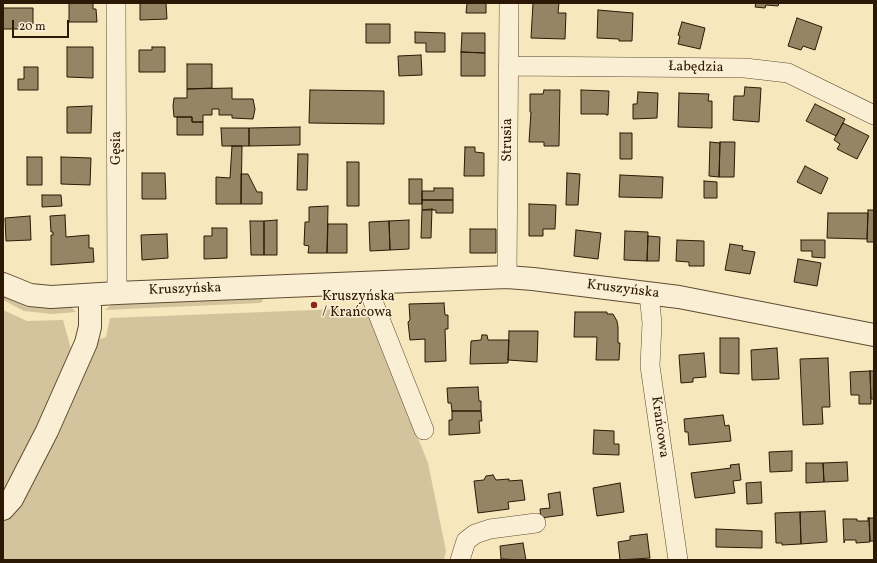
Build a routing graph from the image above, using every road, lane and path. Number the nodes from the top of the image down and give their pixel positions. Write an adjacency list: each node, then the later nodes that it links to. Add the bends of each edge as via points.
1 (116, 3): 8 (street, Gęsia)
2 (509, 3): 3 (street, Strusia)
3 (508, 66): 4 (street, Łabędzia, via 745,68 788,73); 5 (street, Strusia)
4 (874, 114)
5 (507, 277): 6 (street, Kruszyńska); 9 (street, Kruszyńska)
6 (369, 282): 8 (street, Kruszyńska); 12 (street, via 370,294)
7 (3, 284): 10 (street, Kruszyńska, via 30,295)
8 (117, 293): 10 (street, Kruszyńska)
9 (649, 294): 11 (street, Kruszyńska, via 730,306); 16 (street, Krańcowa, via 652,323 650,366)
10 (90, 295): 13 (street, via 90,327 86,343 47,431 12,499)
11 (874, 335)
12 (424, 430)
13 (3, 510)
14 (536, 523): 15 (street, via 490,529 475,534 466,541)
15 (460, 560)
16 (678, 560)

